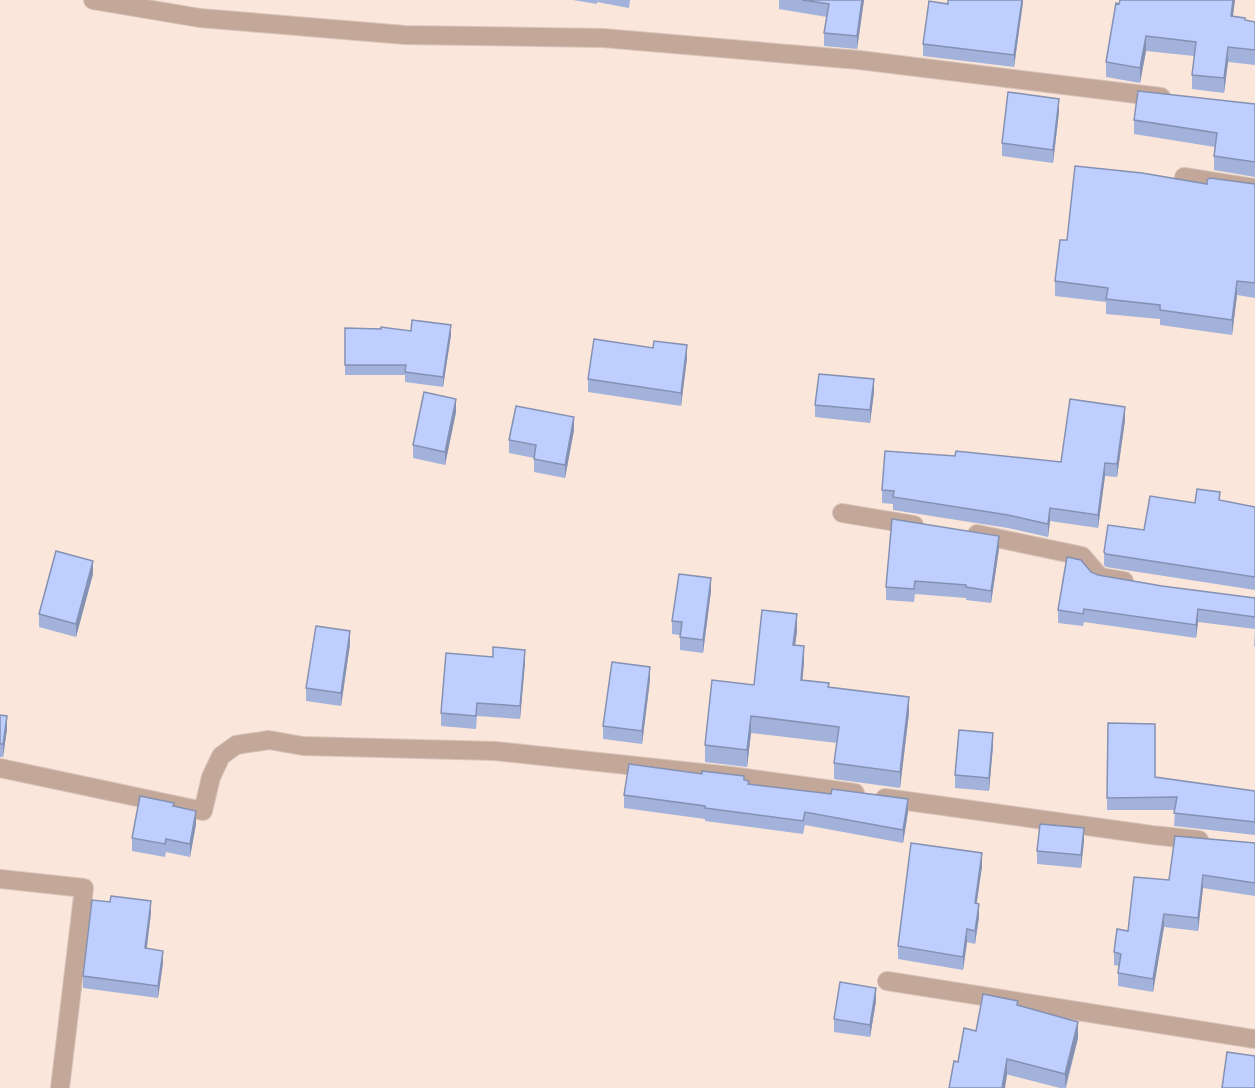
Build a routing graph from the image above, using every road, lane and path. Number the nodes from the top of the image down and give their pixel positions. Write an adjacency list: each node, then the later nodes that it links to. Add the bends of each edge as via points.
1 (93, 0): 2 (street, via 200,18 405,35 603,38 859,60)
2 (1174, 99)
3 (1184, 177): 4 (street)
4 (1255, 188)
5 (842, 513): 6 (street)
6 (936, 528)
7 (959, 532): 8 (street, via 1082,556 1100,576)
8 (1143, 584)
9 (0, 768): 10 (street, via 203,811 221,756 236,745 268,740 303,746 495,751 731,776)
10 (1221, 842)
11 (0, 879): 14 (street, via 84,888)
12 (886, 981): 13 (street)
13 (1255, 1040)
14 (60, 1088)

